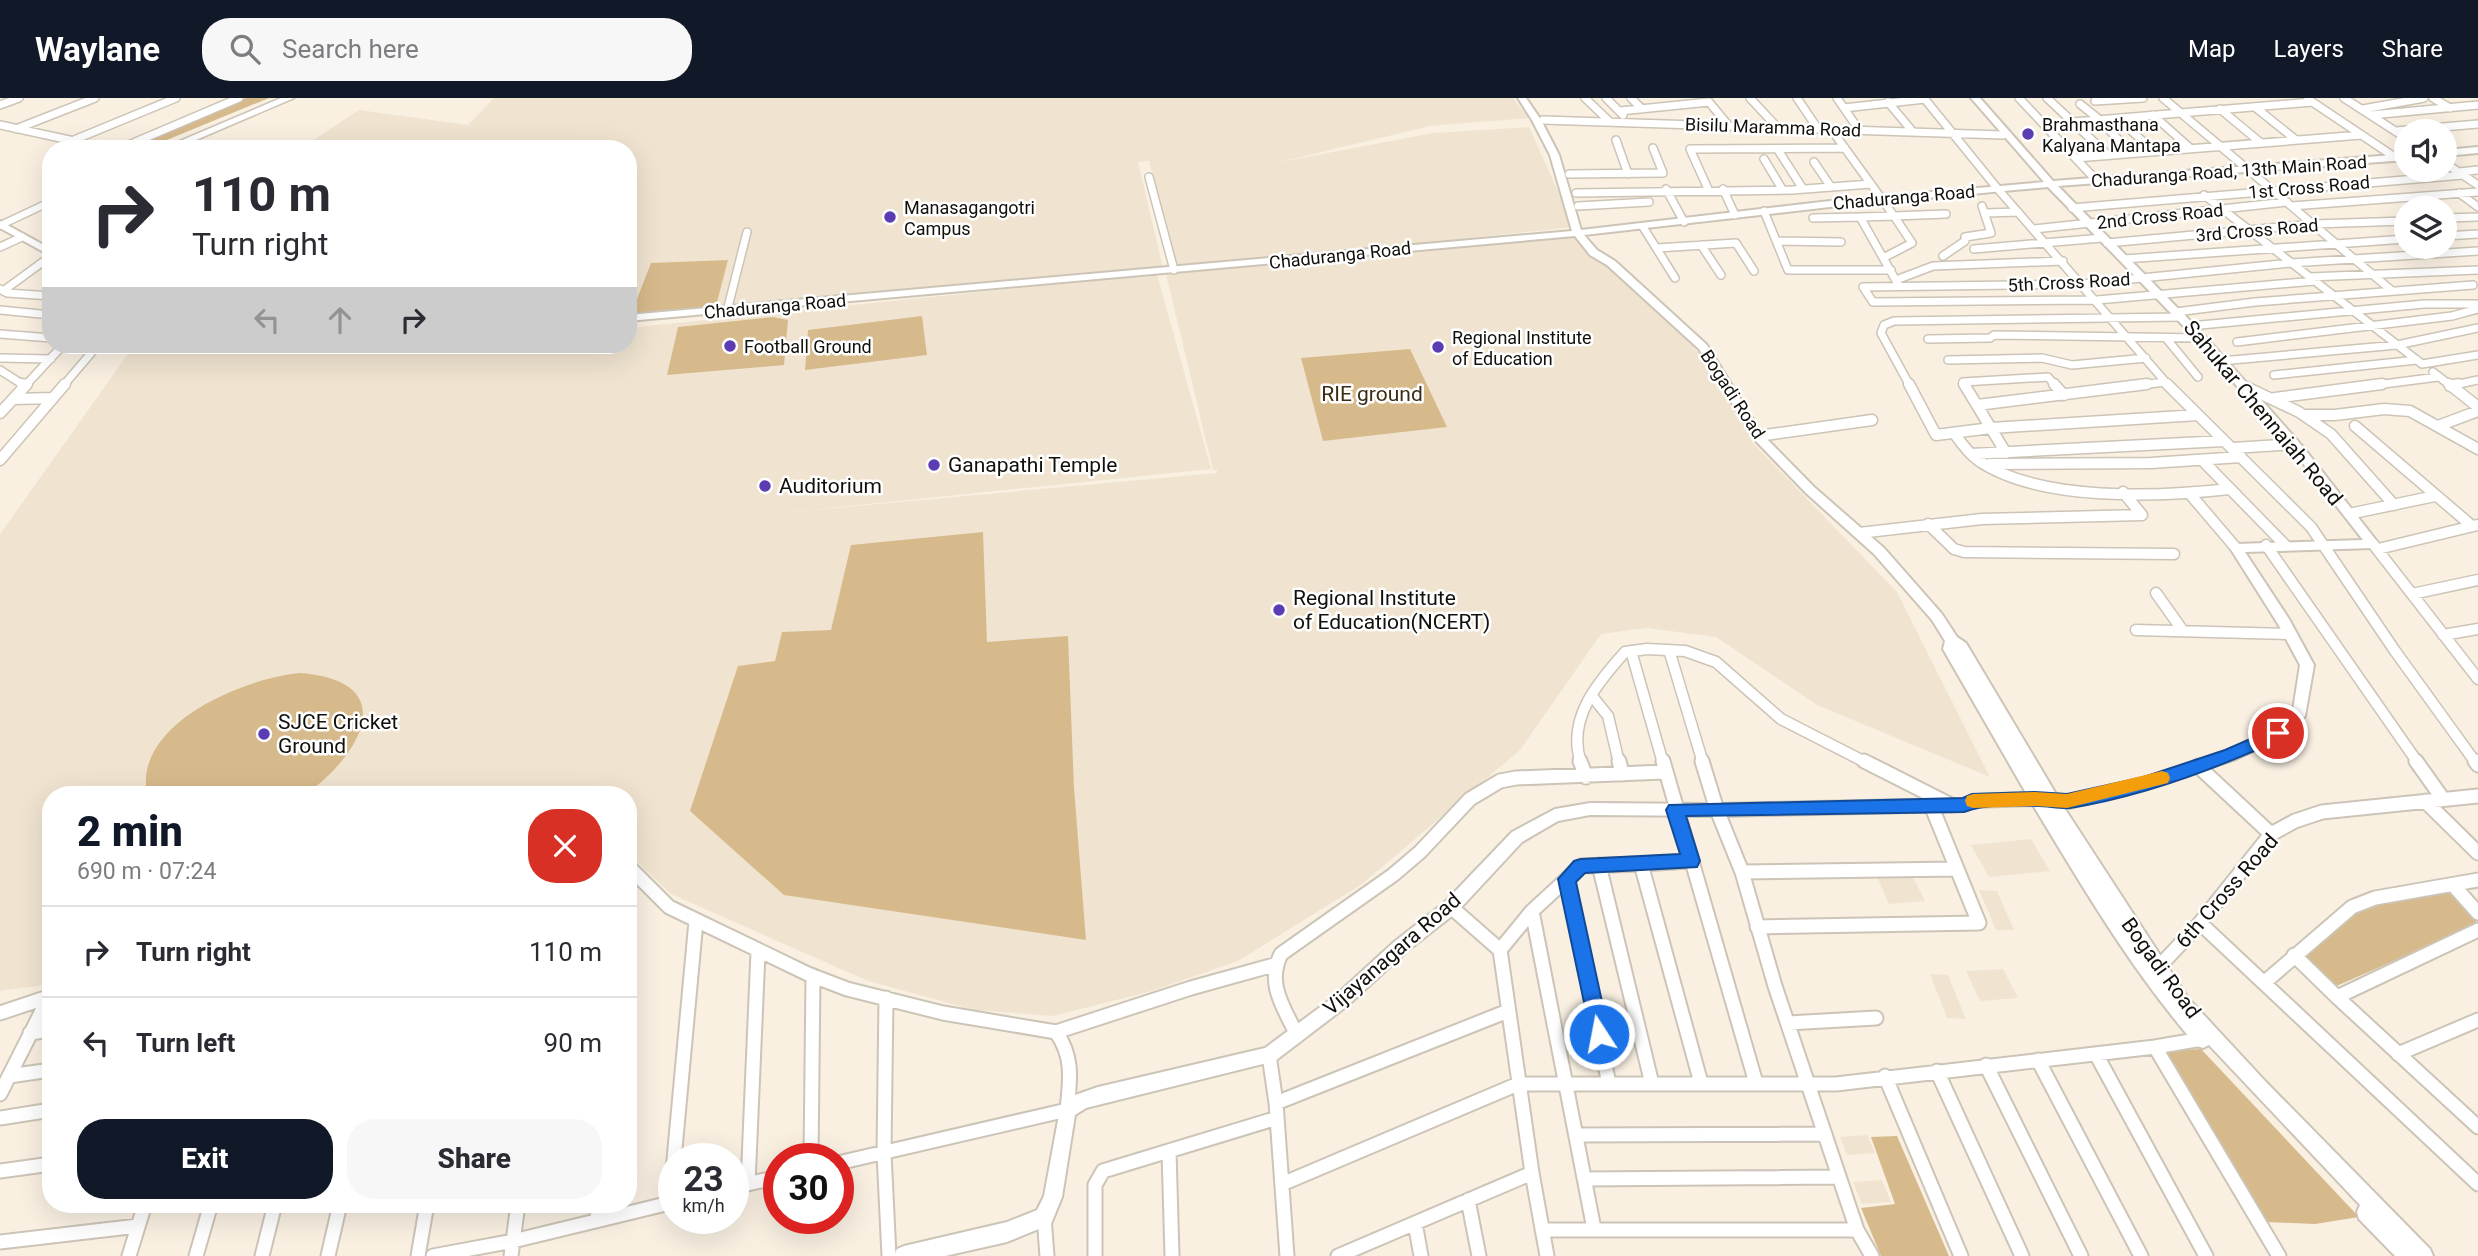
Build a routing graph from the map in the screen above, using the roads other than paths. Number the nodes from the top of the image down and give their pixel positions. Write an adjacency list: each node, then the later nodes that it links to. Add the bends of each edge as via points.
1 (19, 98): 34 (street)
2 (95, 98): 58 (street)
3 (176, 98): 68 (street)
4 (239, 98): 69 (street)
5 (280, 98): 70 (main road)
6 (289, 98): 71 (main road)
7 (1522, 98): 139 (street, Bogadi Road, via 1563,179)
8 (1529, 98): 48 (street)
9 (1585, 98): 50 (street)
10 (1606, 98): 43 (street)
11 (1631, 98): 40 (street)
12 (1662, 98): 36 (street)
13 (1750, 98): 57 (street)
14 (1797, 98): 59 (street)
15 (1837, 98): 38 (street)
16 (1969, 98): 66 (street, Sahukar Chennaiah Road)
17 (1975, 98): 99 (street, Sahukar Chennaiah Road)
18 (2019, 98): 86 (street)
19 (2047, 98): 52 (street)
20 (2143, 98): 27 (street)
21 (2163, 98): 44 (street)
22 (2347, 98): 42 (street)
23 (2424, 98): 42 (street)
24 (2433, 98): 39 (street)
25 (1900, 99): 26 (street); 31 (street)
26 (1925, 99): 65 (street)
27 (2131, 99): 32 (street)
28 (1710, 100): 30 (street); 55 (street)
29 (2309, 100): 37 (street); 67 (street)
30 (1688, 101): 36 (street)
31 (1882, 101): 38 (street); 64 (street)
32 (2095, 101)
33 (2080, 104): 49 (street)
34 (0, 105)
35 (2478, 105): 39 (street)
36 (1669, 106): 40 (street)
37 (2255, 107): 41 (street); 73 (street)
38 (1843, 108): 61 (street)
39 (2450, 108): 46 (street)
40 (1642, 109): 43 (street)
41 (2220, 109): 44 (street); 74 (street)
42 (2362, 109): 46 (street)
43 (1620, 111): 51 (street)
44 (2182, 112): 45 (street); 75 (street)
45 (2153, 115): 47 (street); 78 (street)
46 (2371, 115): 62 (street)
47 (2118, 119): 49 (street); 81 (street)
48 (1543, 120): 50 (street, Bisilu Maramma Road); 93 (street)
49 (2101, 120): 52 (street)
50 (1609, 121): 51 (street, Bisilu Maramma Road)
51 (1630, 122): 55 (street, Bisilu Maramma Road)
52 (2073, 122): 85 (street)
53 (2478, 124): 56 (street)
54 (0, 125): 58 (street)
55 (1727, 125): 57 (street, Bisilu Maramma Road)
56 (2457, 126)
57 (1777, 127): 59 (street, Bisilu Maramma Road)
58 (16, 129): 68 (street)
59 (1818, 129): 60 (street, Bisilu Maramma Road)
60 (1831, 129): 61 (street, Bisilu Maramma Road); 77 (street)
61 (1859, 130): 64 (street, Bisilu Maramma Road)
62 (2394, 130)
63 (2110, 131): 83 (street)
64 (1913, 132): 65 (street, Bisilu Maramma Road)
65 (1953, 134): 66 (street, Bisilu Maramma Road); 102 (street)
66 (2003, 135): 99 (street, Sahukar Chennaiah Road)
67 (2361, 135): 73 (street); 84 (street)
68 (74, 140)
69 (140, 140)
70 (179, 140)
71 (188, 140)
72 (1616, 140): 94 (street)
73 (2296, 140): 74 (street)
74 (2261, 143): 75 (street)
75 (2220, 146): 78 (street); 90 (street)
76 (1653, 148): 94 (street, via 1663,173)
77 (1845, 148): 79 (street); 98 (street)
78 (2190, 148): 81 (street)
79 (1778, 150): 104 (street, via 1690,149); 106 (street)
80 (2478, 150): 82 (street)
81 (2154, 151): 83 (street)
82 (2457, 152)
83 (2132, 153): 85 (street)
84 (2394, 153)
85 (2108, 155): 86 (street)
86 (2076, 158): 97 (street)
87 (2394, 158): 90 (street, Chaduranga Road, 13th Main Road)
88 (1764, 159): 107 (street)
89 (1814, 162): 101 (street)
90 (2247, 168): 97 (street, Chaduranga Road, 13th Main Road); 108 (street)
91 (2457, 171): 95 (street)
92 (2478, 173): 95 (street, 1st Cross Road)
93 (1569, 174): 94 (street); 109 (street)
94 (1628, 174)
95 (2462, 174): 100 (street); 108 (street, 1st Cross Road)
96 (1149, 177): 165 (street)
97 (2097, 181): 99 (street, Chaduranga Road, 13th Main Road)
98 (1871, 184): 101 (street); 113 (street)
99 (2050, 185): 102 (street, Chaduranga Road); 119 (street, Sahukar Chennaiah Road)
100 (2478, 185)
101 (1831, 187): 106 (street)
102 (1997, 188): 113 (street, Chaduranga Road); 122 (street)
103 (1666, 189): 104 (street); 109 (street); 131 (street)
104 (1708, 189): 105 (street)
105 (1723, 189): 107 (street); 124 (street)
106 (1803, 189): 107 (street)
107 (1782, 190)
108 (2273, 190): 112 (street, 1st Cross Road); 116 (street)
109 (1576, 192): 117 (street)
110 (2478, 192): 111 (street, 2nd Cross Road)
111 (2459, 193): 116 (street, 2nd Cross Road); 118 (street)
112 (2204, 195): 119 (street, 1st Cross Road); 120 (street)
113 (1881, 199): 121 (street, Chaduranga Road); 125 (street)
114 (1649, 202): 117 (street)
115 (42, 204): 132 (main road)
116 (2289, 204): 120 (street, 2nd Cross Road); 134 (street)
117 (1578, 206): 139 (street)
118 (2478, 207)
119 (2072, 208): 133 (street, Sahukar Chennaiah Road)
120 (2223, 210): 133 (street, 2nd Cross Road); 137 (street)
121 (1765, 211): 124 (street, Chaduranga Road); 144 (street)
122 (2018, 212): 136 (street); 145 (street, via 1983,209 1990,233 1965,237)
123 (1946, 214): 125 (street)
124 (1735, 215): 131 (street, Chaduranga Road)
125 (1894, 216): 126 (street); 158 (street, via 1912,243)
126 (1860, 217): 128 (street); 158 (street)
127 (2478, 217): 129 (street)
128 (1813, 218)
129 (2457, 218)
130 (2394, 221): 134 (street, 3rd Cross Road)
131 (1684, 222): 135 (street, Chaduranga Road)
132 (0, 224): 142 (street)
133 (2087, 224): 136 (street, 2nd Cross Road); 146 (street, Sahukar Chennaiah Road)
134 (2314, 224): 137 (street, 3rd Cross Road); 148 (street)
135 (1643, 227): 139 (street, Chaduranga Road); 153 (street)
136 (2034, 229): 149 (street)
137 (2249, 231): 146 (street, 3rd Cross Road); 152 (street)
138 (747, 232): 188 (street)
139 (1582, 234): 165 (street, Chaduranga Road); 236 (street, Bogadi Road, via 1605,262 1703,347)
140 (2478, 234): 141 (street)
141 (2457, 235)
142 (22, 237): 151 (street); 154 (street)
143 (2394, 240): 148 (street)
144 (1777, 241): 147 (street); 166 (street, via 1788,270)
145 (1965, 241): 155 (street); 157 (street)
146 (2105, 241): 149 (street, 3rd Cross Road); 159 (street, Sahukar Chennaiah Road)
147 (1841, 242)
148 (2332, 243): 152 (street); 160 (street)
149 (2048, 244): 155 (street, 3rd Cross Road); 162 (street)
150 (1702, 245): 153 (street); 169 (street, via 1736,243); 172 (street)
151 (0, 247)
152 (2270, 247): 159 (street); 163 (street)
153 (1657, 248): 173 (street)
154 (42, 249)
155 (1974, 249): 164 (street)
156 (2478, 251): 160 (street, 5th Cross Road)
157 (1943, 256)
158 (1885, 257): 167 (street)
159 (2124, 259): 174 (street, Sahukar Chennaiah Road)
160 (2353, 259): 163 (street, 5th Cross Road); 171 (street)
161 (42, 261): 181 (street)
162 (2063, 261): 164 (street); 178 (street)
163 (2291, 263): 174 (street, 5th Cross Road); 175 (street)
164 (1986, 265): 177 (street, via 1933,266)
165 (1174, 270): 188 (street, Chaduranga Road)
166 (1844, 270): 167 (street); 176 (street)
167 (1891, 270): 177 (street)
168 (2478, 270): 170 (street)
169 (1754, 271)
170 (2455, 271): 171 (street); 179 (street)
171 (2371, 274): 175 (street); 180 (street)
172 (1721, 275)
173 (1675, 278)
174 (2143, 278): 178 (street, 5th Cross Road); 183 (street, Sahukar Chennaiah Road)
175 (2313, 279): 183 (street); 184 (street)
176 (1851, 280)
177 (1898, 283): 178 (street, 5th Cross Road); 185 (street, 5th Cross Road, via 1863,287 1873,302)
178 (2082, 284): 185 (street)
179 (2476, 287): 180 (street)
180 (2391, 290): 184 (street)
181 (2, 293): 182 (street)
182 (42, 295)
183 (2161, 296): 185 (street); 193 (street, Sahukar Chennaiah Road)
184 (2335, 297): 189 (street); 193 (street, via 2255,302)
185 (2097, 300): 192 (street)
186 (2478, 306): 189 (street, via 2424,304); 194 (street, via 2452,316)
187 (0, 310): 190 (street)
188 (727, 311): 191 (street, Chaduranga Road)
189 (2354, 312): 193 (street); 194 (street)
190 (42, 314)
191 (637, 316)
192 (2112, 318): 193 (street); 198 (street); 235 (street, via 1914,320 1884,325 1881,333 1936,435)
193 (2183, 318): 200 (street, Sahukar Chennaiah Road)
194 (2373, 327): 202 (street); 203 (street)
195 (2478, 328): 203 (street)
196 (0, 334): 197 (street)
197 (42, 337)
198 (2129, 338): 199 (street); 201 (street, via 1994,335); 208 (street)
199 (2166, 338): 200 (street); 215 (street)
200 (2201, 338): 211 (street, Sahukar Chennaiah Road)
201 (1928, 339)
202 (2238, 342)
203 (2397, 345): 211 (street); 212 (street)
204 (55, 354): 209 (street)
205 (91, 354): 223 (street)
206 (2478, 355): 212 (street)
207 (0, 358): 209 (street)
208 (2146, 358): 210 (street, via 2073,365 2042,358); 218 (street)
209 (51, 359): 219 (street)
210 (1948, 360)
211 (2221, 361): 220 (street, Sahukar Chennaiah Road)
212 (2419, 362): 214 (street); 216 (street)
213 (0, 370): 219 (street)
214 (2274, 375)
215 (2198, 377)
216 (2438, 377): 221 (street); 224 (street)
217 (2478, 380): 221 (street)
218 (2165, 382): 222 (street); 229 (street)
219 (25, 386): 225 (street)
220 (2242, 386): 224 (street); 240 (street, Sahukar Chennaiah Road)
221 (2450, 386): 227 (street)
222 (2064, 395): 226 (street); 226 (street, via 2048,377 1963,382)
223 (53, 398): 225 (street); 246 (street)
224 (2274, 398): 230 (street)
225 (7, 402): 228 (street)
226 (1977, 405): 234 (street)
227 (2478, 409): 233 (street)
228 (0, 413)
229 (2198, 415): 234 (street); 238 (street)
230 (2303, 415): 233 (street, via 2407,410); 253 (street, via 2331,434)
231 (1872, 420): 236 (street)
232 (2355, 426): 252 (street)
233 (2438, 426): 239 (street)
234 (1991, 428): 235 (street); 243 (street)
235 (1954, 433): 244 (street)
236 (1758, 436): 257 (street, Bogadi Road)
237 (2478, 438): 239 (street)
238 (2224, 441): 241 (street); 243 (street)
239 (2467, 442): 242 (street)
240 (2294, 444): 241 (street); 254 (street, Sahukar Chennaiah Road)
241 (2233, 448): 245 (street)
242 (2478, 449)
243 (2006, 453): 244 (street)
244 (1971, 454): 248 (street)
245 (2241, 457): 247 (street); 258 (street, via 2311,527)
246 (0, 460)
247 (2202, 460): 248 (street); 249 (street)
248 (1984, 464): 250 (street, via 2029,482)
249 (2229, 489): 251 (street); 260 (street)
250 (2123, 492): 251 (street); 255 (street, via 2141,515)
251 (2190, 494): 262 (street)
252 (2435, 496): 253 (street); 256 (street)
253 (2394, 505): 254 (street)
254 (2349, 514): 261 (street, Sahukar Chennaiah Road)
255 (1928, 524): 257 (street); 263 (street, via 1954,549 1964,552)
256 (2475, 526): 261 (street)
257 (1859, 533): 284 (street, Bogadi Road, via 1899,572 1961,647)
258 (2322, 544): 260 (street); 261 (street); 276 (street)
259 (2266, 545): 260 (street); 262 (street); 282 (street)
260 (2286, 545)
261 (2375, 546): 266 (street)
262 (2236, 548): 270 (street)
263 (2174, 554)
264 (2478, 580): 266 (street)
265 (2157, 593): 269 (street)
266 (2412, 594): 271 (street)
267 (2136, 629): 269 (street)
268 (2478, 629): 271 (street)
269 (2183, 631): 270 (street)
270 (2290, 634): 277 (street, via 2307,665 2300,712 2278,733)
271 (2443, 635): 274 (street)
272 (1669, 650): 273 (street); 286 (street, via 1716,662 1781,719); 288 (street)
273 (1631, 651): 275 (street, via 1603,676); 278 (street)
274 (2478, 678)
275 (1592, 696): 279 (street, via 1608,716); 280 (street, via 1580,717 1577,748)
276 (2478, 765)
277 (2198, 766): 284 (street, via 2144,784); 289 (street)
278 (1665, 772): 279 (street); 287 (street)
279 (1622, 774): 280 (street)
280 (1586, 777): 310 (street, via 1492,782 1410,861 1281,954)
281 (2478, 796): 282 (street, 6th Cross Road)
282 (2443, 799): 283 (street, 6th Cross Road)
283 (2425, 801): 289 (street, 6th Cross Road, via 2322,812); 290 (street)
284 (2050, 803): 286 (street, Vijayanagara Road, via 1977,809); 311 (street, Bogadi Road)
285 (1931, 805): 286 (street, Vijayanagara Road); 288 (street, Vijayanagara Road); 294 (street)
286 (1957, 805)
287 (1675, 810): 288 (street, Vijayanagara Road); 291 (street); 300 (street, Vijayanagara Road, via 1590,809 1555,815 1517,837)
288 (1717, 810): 295 (street)
289 (2271, 834): 304 (street, 6th Cross Road)
290 (2478, 853)
291 (1691, 861): 292 (street); 339 (street)
292 (1641, 864): 293 (street); 338 (street)
293 (1599, 865): 297 (street, via 1581,866); 343 (street)
294 (1956, 869): 295 (street); 305 (street, via 1979,923)
295 (1742, 873): 305 (street)
296 (637, 875): 303 (street, via 669,907)
297 (1567, 879): 301 (street); 342 (street)
298 (2478, 880): 299 (street)
299 (2453, 885): 302 (street); 309 (street, via 2375,898 2351,907)
300 (1451, 907): 307 (street); 326 (street, Vijayanagara Road)
301 (1532, 911): 307 (street); 341 (street)
302 (2478, 913)
303 (696, 921): 308 (street); 353 (street)
304 (2200, 923): 311 (street, 6th Cross Road); 313 (street)
305 (1756, 927): 322 (street)
306 (2478, 930): 314 (street)
307 (1500, 950): 318 (street)
308 (758, 952): 312 (street); 354 (street)
309 (2294, 955): 313 (street); 314 (street)
310 (1274, 965): 324 (street); 326 (street, via 1272,982)
311 (2154, 972): 327 (street, Bogadi Road, via 2172,1007); 411 (street, Bogadi Road)
312 (813, 976): 315 (street); 355 (street)
313 (2266, 982): 365 (street)
314 (2337, 997): 330 (street)
315 (886, 998): 324 (street, via 943,1013); 357 (street)
316 (42, 999): 319 (street)
317 (42, 1011): 325 (street)
318 (1508, 1011): 340 (street); 347 (street)
319 (0, 1013)
320 (1876, 1018): 322 (street)
321 (2478, 1020): 330 (street)
322 (1788, 1023): 344 (street)
323 (42, 1031): 325 (street)
324 (1056, 1032): 346 (street, via 1071,1058)
325 (30, 1033): 336 (street)
326 (1297, 1035): 331 (street, Vijayanagara Road)
327 (2202, 1039): 328 (street); 410 (street, Bogadi Road)
328 (2155, 1046): 329 (street); 409 (street)
329 (2096, 1054): 332 (street); 408 (street)
330 (2398, 1054): 350 (street)
331 (1269, 1055): 346 (street, Vijayanagara Road, via 1098,1096); 347 (street)
332 (2038, 1060): 333 (street); 407 (street)
333 (1986, 1065): 334 (street); 406 (street)
334 (1937, 1070): 337 (street); 405 (street)
335 (42, 1071): 336 (street)
336 (9, 1076): 345 (street)
337 (1885, 1076): 344 (street); 404 (street)
338 (1701, 1083): 339 (street); 343 (street)
339 (1756, 1083): 344 (street)
340 (1518, 1084): 341 (street); 361 (street); 364 (street)
341 (1567, 1084): 342 (street); 352 (street)
342 (1609, 1084): 343 (street)
343 (1653, 1084)
344 (1809, 1086): 351 (street)
345 (0, 1094)
346 (1067, 1110): 357 (street); 377 (street, via 1053,1197)
347 (1276, 1111): 356 (street); 364 (street)
348 (42, 1112): 349 (street)
349 (0, 1118)
350 (2476, 1122)
351 (1825, 1134): 352 (street); 362 (street)
352 (1577, 1135): 363 (street)
353 (677, 1143)
354 (743, 1143)
355 (811, 1143)
356 (1170, 1151): 396 (street, via 1103,1171 1095,1185); 397 (street)
357 (884, 1153): 358 (street); 393 (street)
358 (854, 1160)
359 (42, 1165): 360 (street)
360 (0, 1171)
361 (1532, 1173): 366 (street); 382 (street)
362 (1839, 1177): 363 (street); 383 (street)
363 (1585, 1179): 381 (street)
364 (1282, 1184): 398 (street)
365 (2478, 1184)
366 (1468, 1200): 379 (street); 401 (street)
367 (658, 1206): 368 (street)
368 (637, 1211)
369 (142, 1213): 380 (street)
370 (208, 1213): 388 (street)
371 (273, 1213): 389 (street)
372 (338, 1213): 390 (street)
373 (425, 1213): 391 (street)
374 (517, 1213): 385 (street)
375 (597, 1213): 378 (street)
376 (629, 1213): 378 (street)
377 (1044, 1217): 394 (street, via 1007,1232); 395 (street)
378 (597, 1221): 385 (street)
379 (1415, 1223): 386 (street); 400 (street)
380 (138, 1226): 384 (street); 387 (street)
381 (1594, 1229): 382 (street); 383 (street)
382 (1542, 1230): 402 (street)
383 (1857, 1230): 403 (street)
384 (0, 1242)
385 (512, 1249): 392 (street)
386 (1363, 1251): 399 (street)
387 (129, 1256)
388 (196, 1256)
389 (262, 1256)
390 (328, 1256)
391 (418, 1256)
392 (433, 1256)
393 (890, 1256)
394 (904, 1256)
395 (1047, 1256)
396 (1095, 1256)
397 (1172, 1256)
398 (1287, 1256)
399 (1338, 1256)
400 (1421, 1256)
401 (1479, 1256)
402 (1547, 1256)
403 (1872, 1256)
404 (1961, 1256)
405 (2022, 1256)
406 (2081, 1256)
407 (2141, 1256)
408 (2206, 1256)
409 (2279, 1256)
410 (2409, 1256)
411 (2423, 1256)

